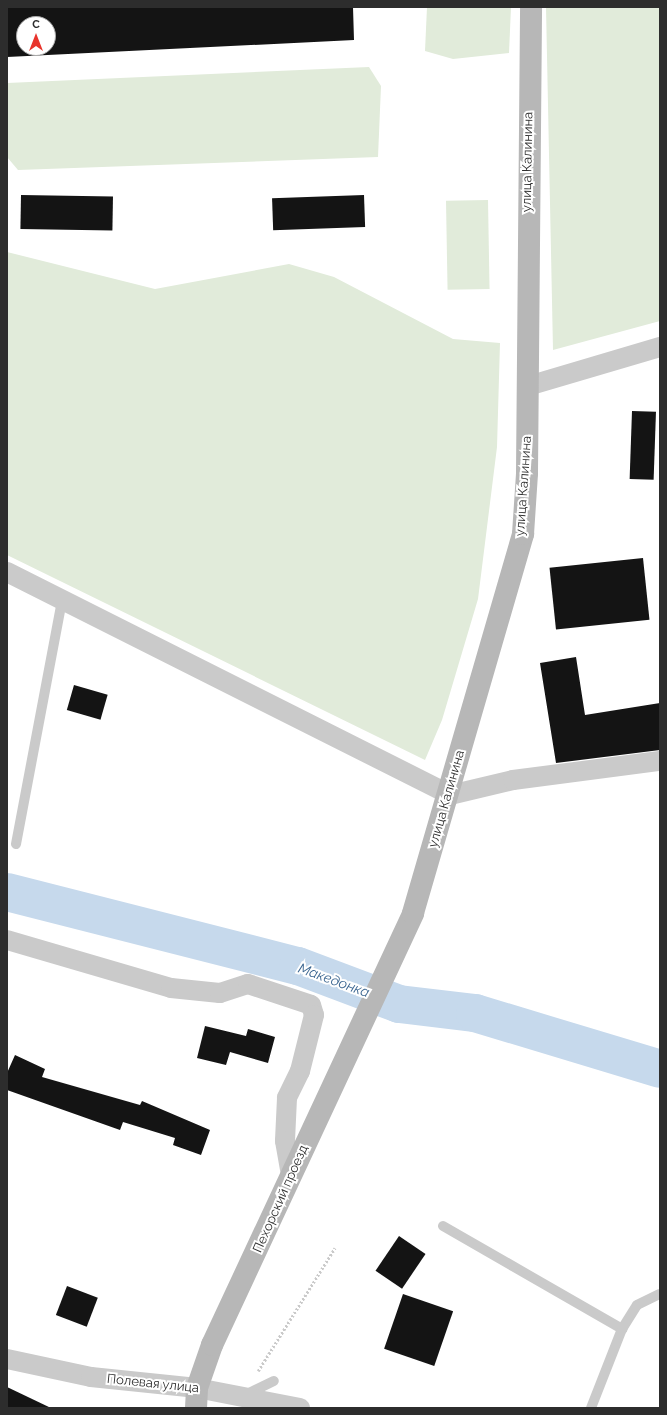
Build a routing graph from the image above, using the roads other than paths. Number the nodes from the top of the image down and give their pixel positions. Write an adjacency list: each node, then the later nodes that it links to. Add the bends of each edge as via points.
1 (531, 7): 3 (main road, улица Калинина)
2 (660, 347): 3 (street)
3 (528, 386): 7 (main road, улица Калинина, via 523,534)
4 (7, 572): 5 (street)
5 (62, 600): 7 (street); 8 (lane)
6 (660, 761): 7 (street, via 513,780)
7 (450, 795): 10 (main road, улица Калинина, via 413,912)
8 (16, 844)
9 (7, 940): 11 (street, via 171,988 220,993 248,984 311,1005 314,1015 300,1071 286,1098 285,1141)
10 (369, 1011): 11 (main road, Пехорский проезд)
11 (291, 1175): 18 (main road, Пехорский проезд, via 212,1345)
12 (443, 1226): 14 (lane)
13 (660, 1294): 14 (lane, via 637,1305)
14 (622, 1330): 20 (lane)
15 (7, 1359): 18 (street, Полевая улица)
16 (274, 1381): 17 (lane)
17 (242, 1396): 18 (street, Полевая улица); 19 (street, Полевая улица)
18 (196, 1398)
19 (300, 1408)
20 (591, 1408)

